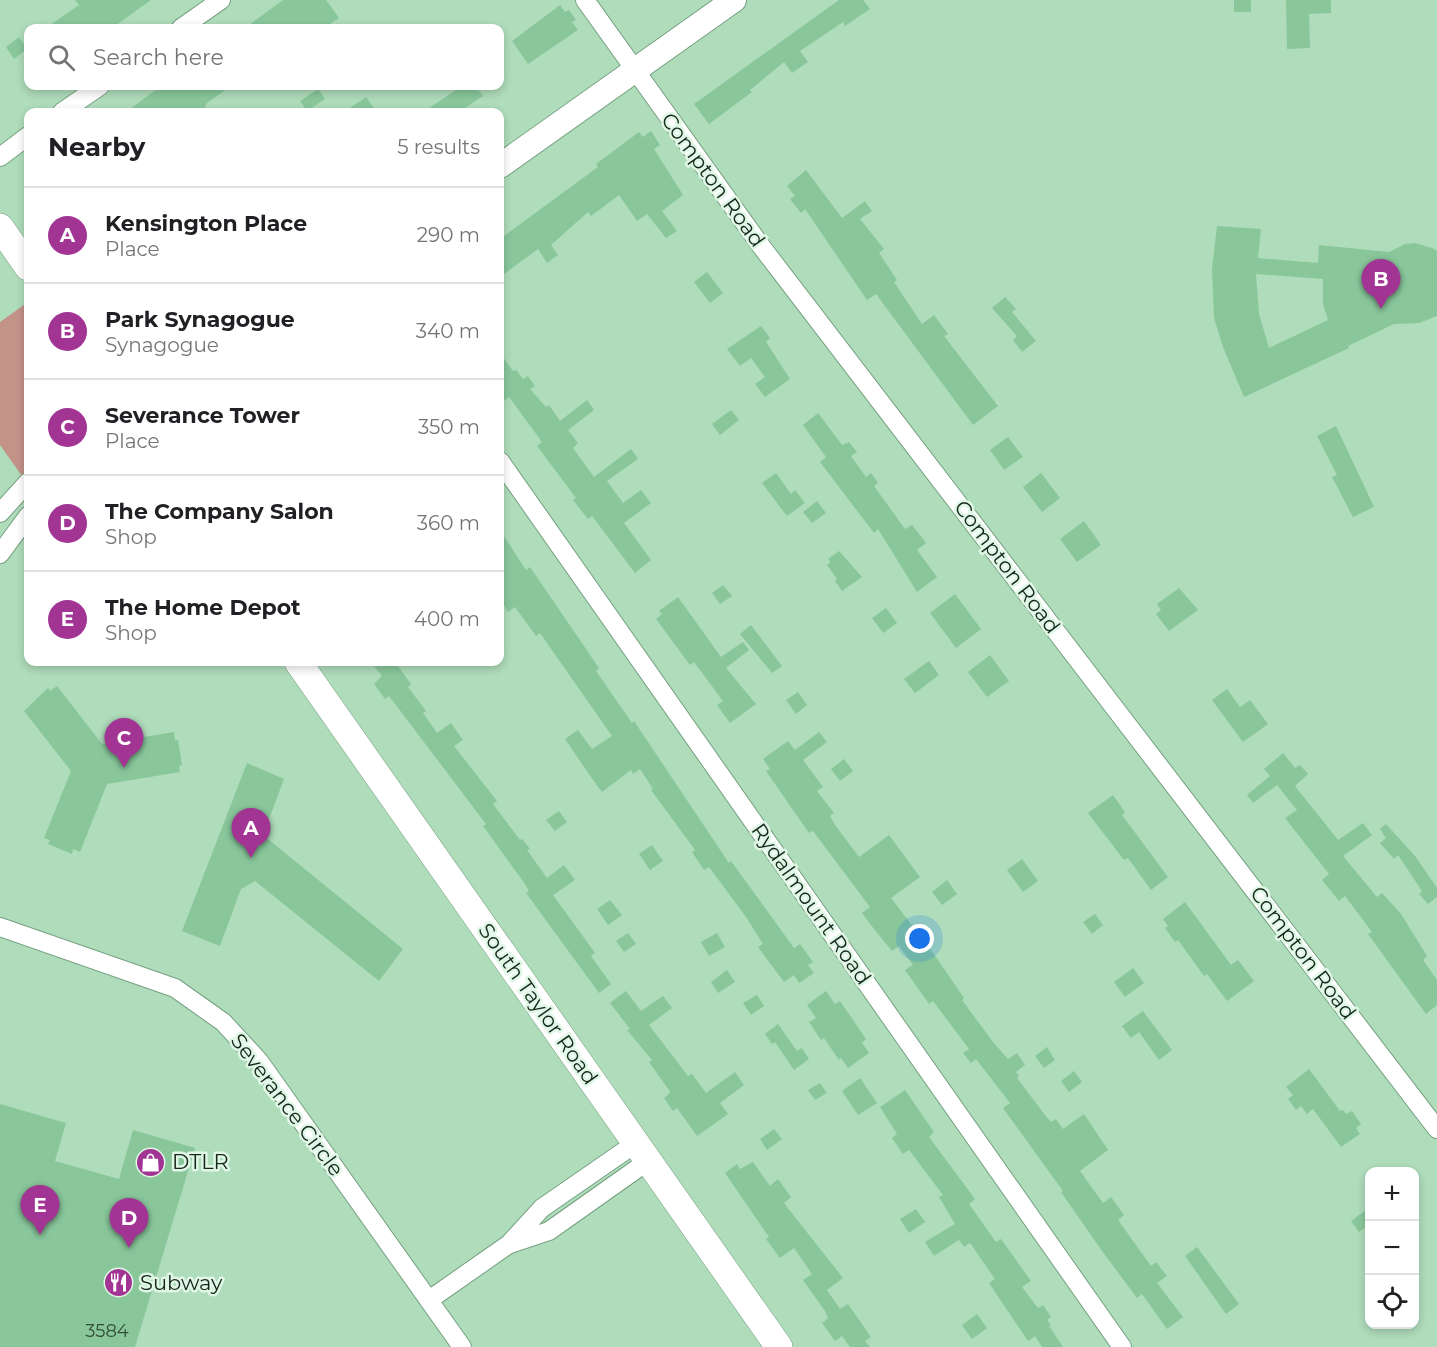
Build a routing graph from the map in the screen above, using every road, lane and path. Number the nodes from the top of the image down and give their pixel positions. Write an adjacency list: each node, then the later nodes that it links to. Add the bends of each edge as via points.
1 (221, 0): 4 (street)
2 (585, 0): 5 (street, Compton Road)
3 (734, 0): 5 (street)
4 (187, 24)
5 (634, 71): 10 (street); 20 (street, Compton Road, via 761,246)
6 (94, 90): 7 (street)
7 (68, 108)
8 (24, 139): 9 (street)
9 (0, 157)
10 (504, 163)
11 (0, 227): 12 (main road)
12 (24, 261)
13 (504, 467): 25 (street, Rydalmount Road)
14 (24, 486): 15 (street)
15 (0, 513)
16 (24, 521): 17 (street)
17 (0, 554)
18 (301, 666): 21 (main road, South Taylor Road)
19 (0, 927): 22 (street, Severance Circle, via 175,988 224,1022 259,1061)
20 (1437, 1129)
21 (642, 1152): 22 (street, via 542,1208 509,1244); 24 (main road, South Taylor Road)
22 (429, 1300): 23 (street, Severance Circle)
23 (462, 1347)
24 (779, 1347)
25 (1122, 1347)

